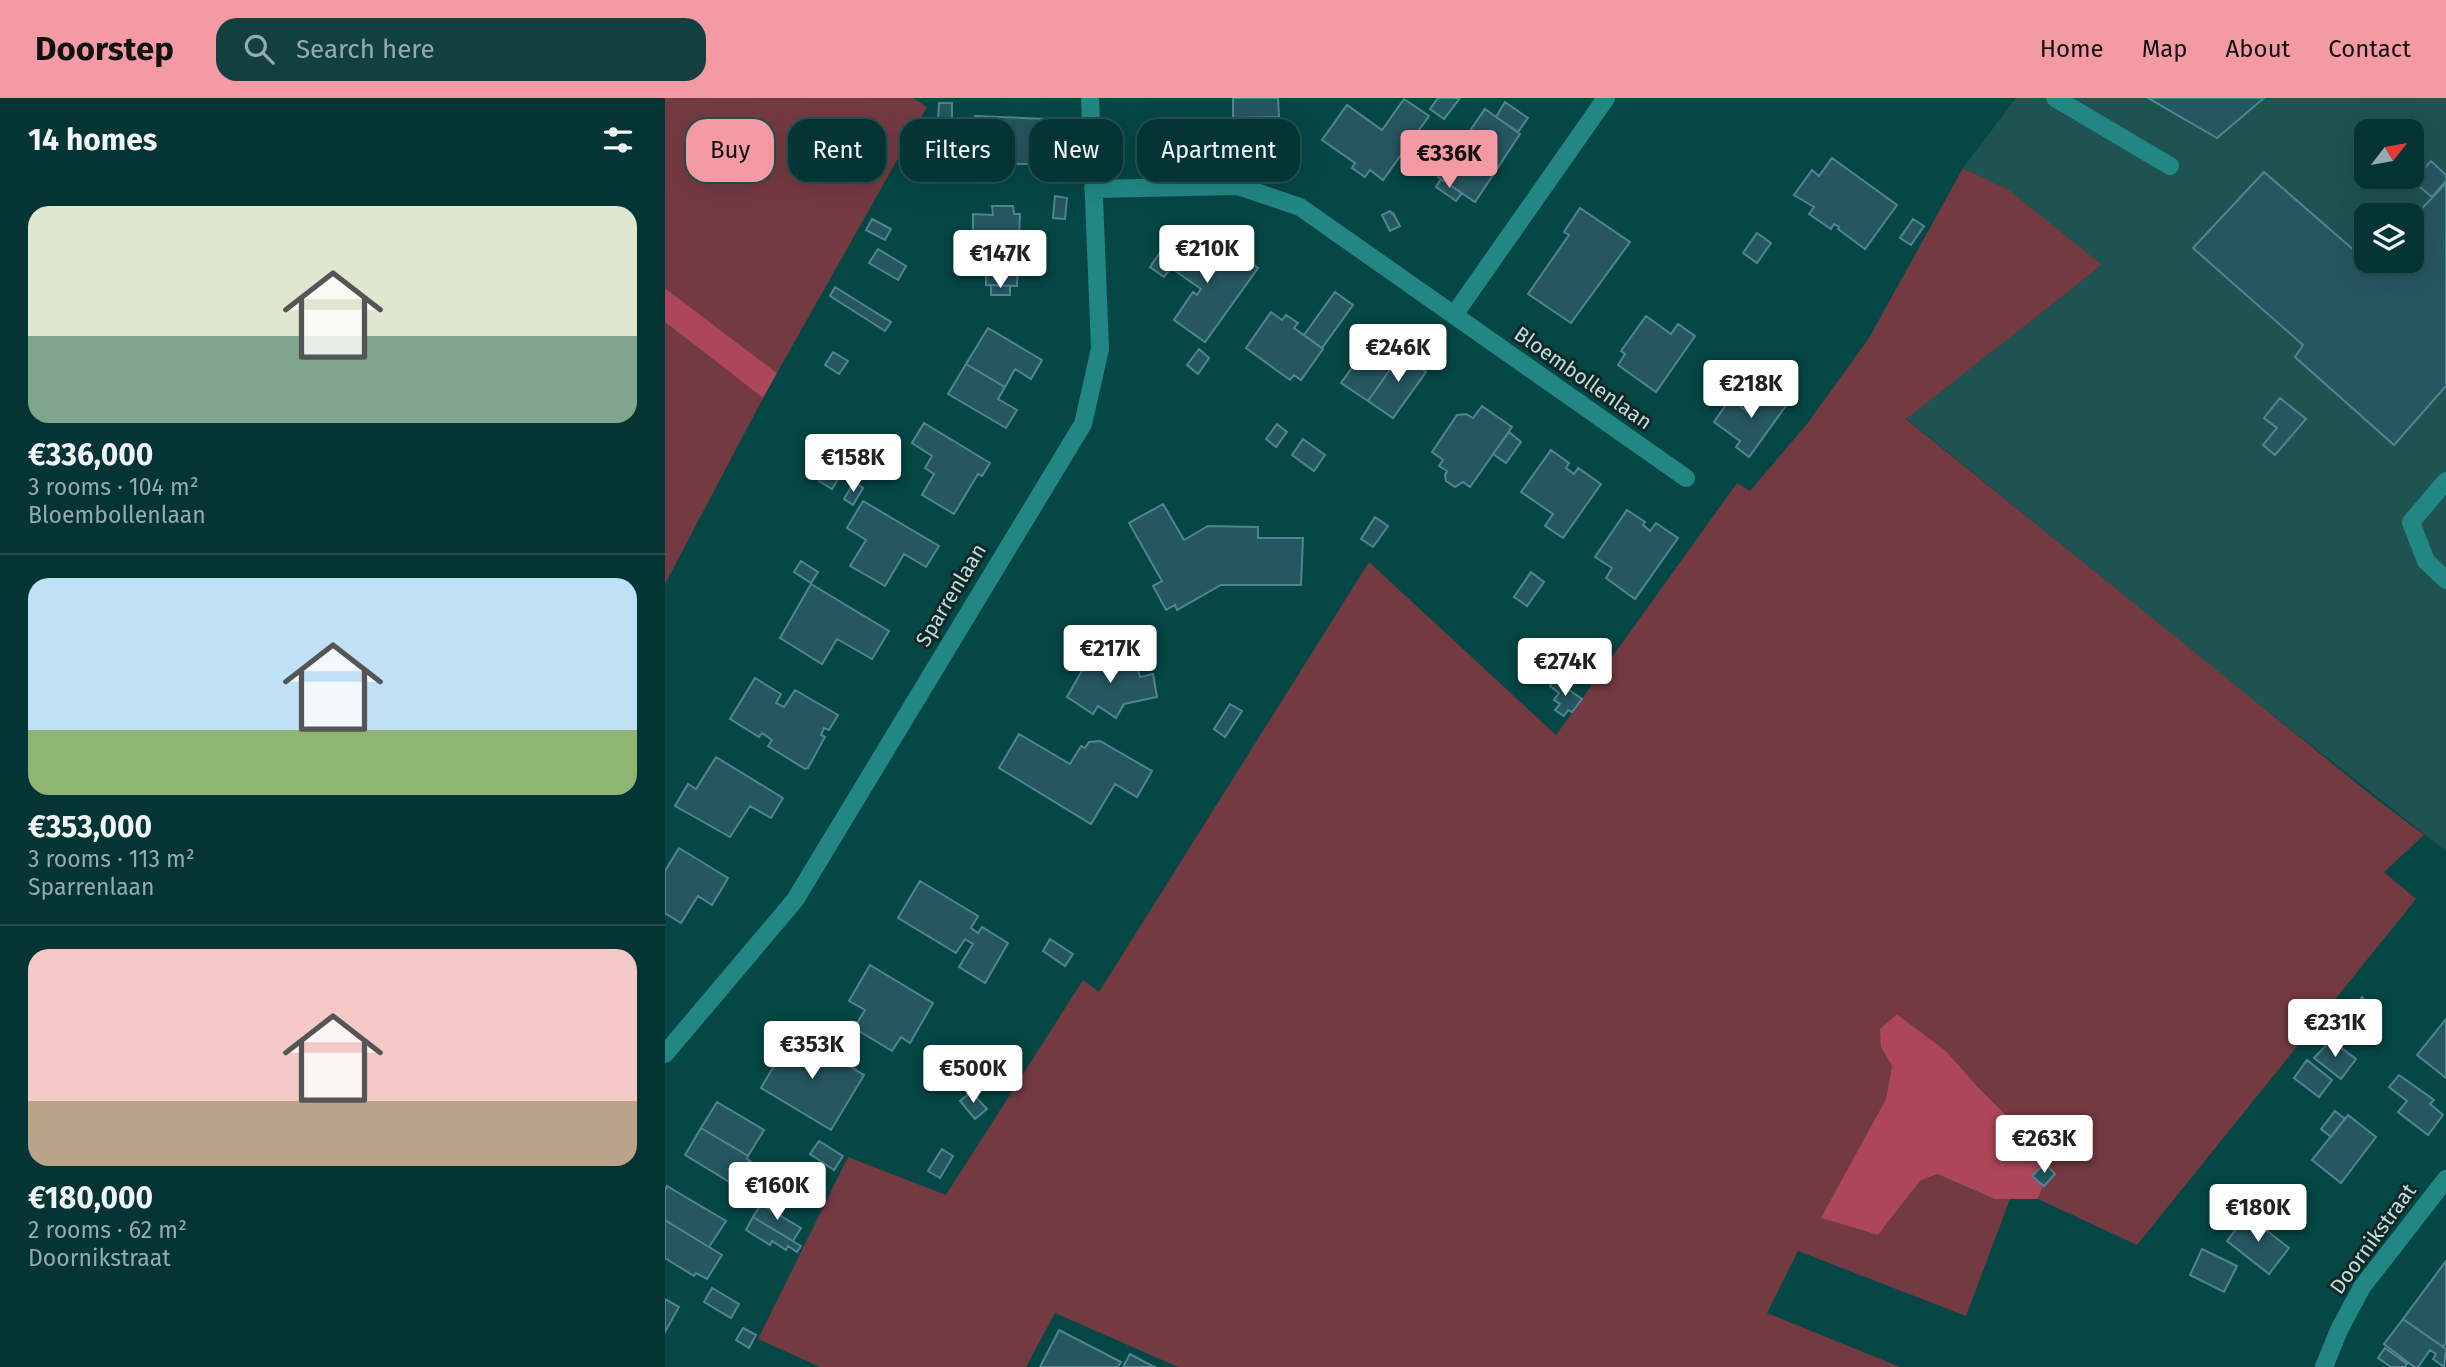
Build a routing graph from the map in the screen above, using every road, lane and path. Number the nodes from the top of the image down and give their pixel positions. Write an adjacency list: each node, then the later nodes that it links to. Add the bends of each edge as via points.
1 (1090, 98): 5 (street, Sparrenlaan)
2 (1606, 98): 6 (street)
3 (2055, 98): 4 (street)
4 (2170, 166)
5 (1093, 190): 6 (street, Bloembollenlaan, via 1238,186 1263,194 1300,207); 10 (street, Sparrenlaan, via 1100,349 1083,424 795,900)
6 (1454, 315): 7 (street, Bloembollenlaan)
7 (1686, 478)
8 (2446, 481): 9 (street, via 2411,522 2426,561)
9 (2446, 580)
10 (665, 1054)
11 (2446, 1179): 12 (street, Doornikstraat, via 2362,1287)
12 (2324, 1367)

